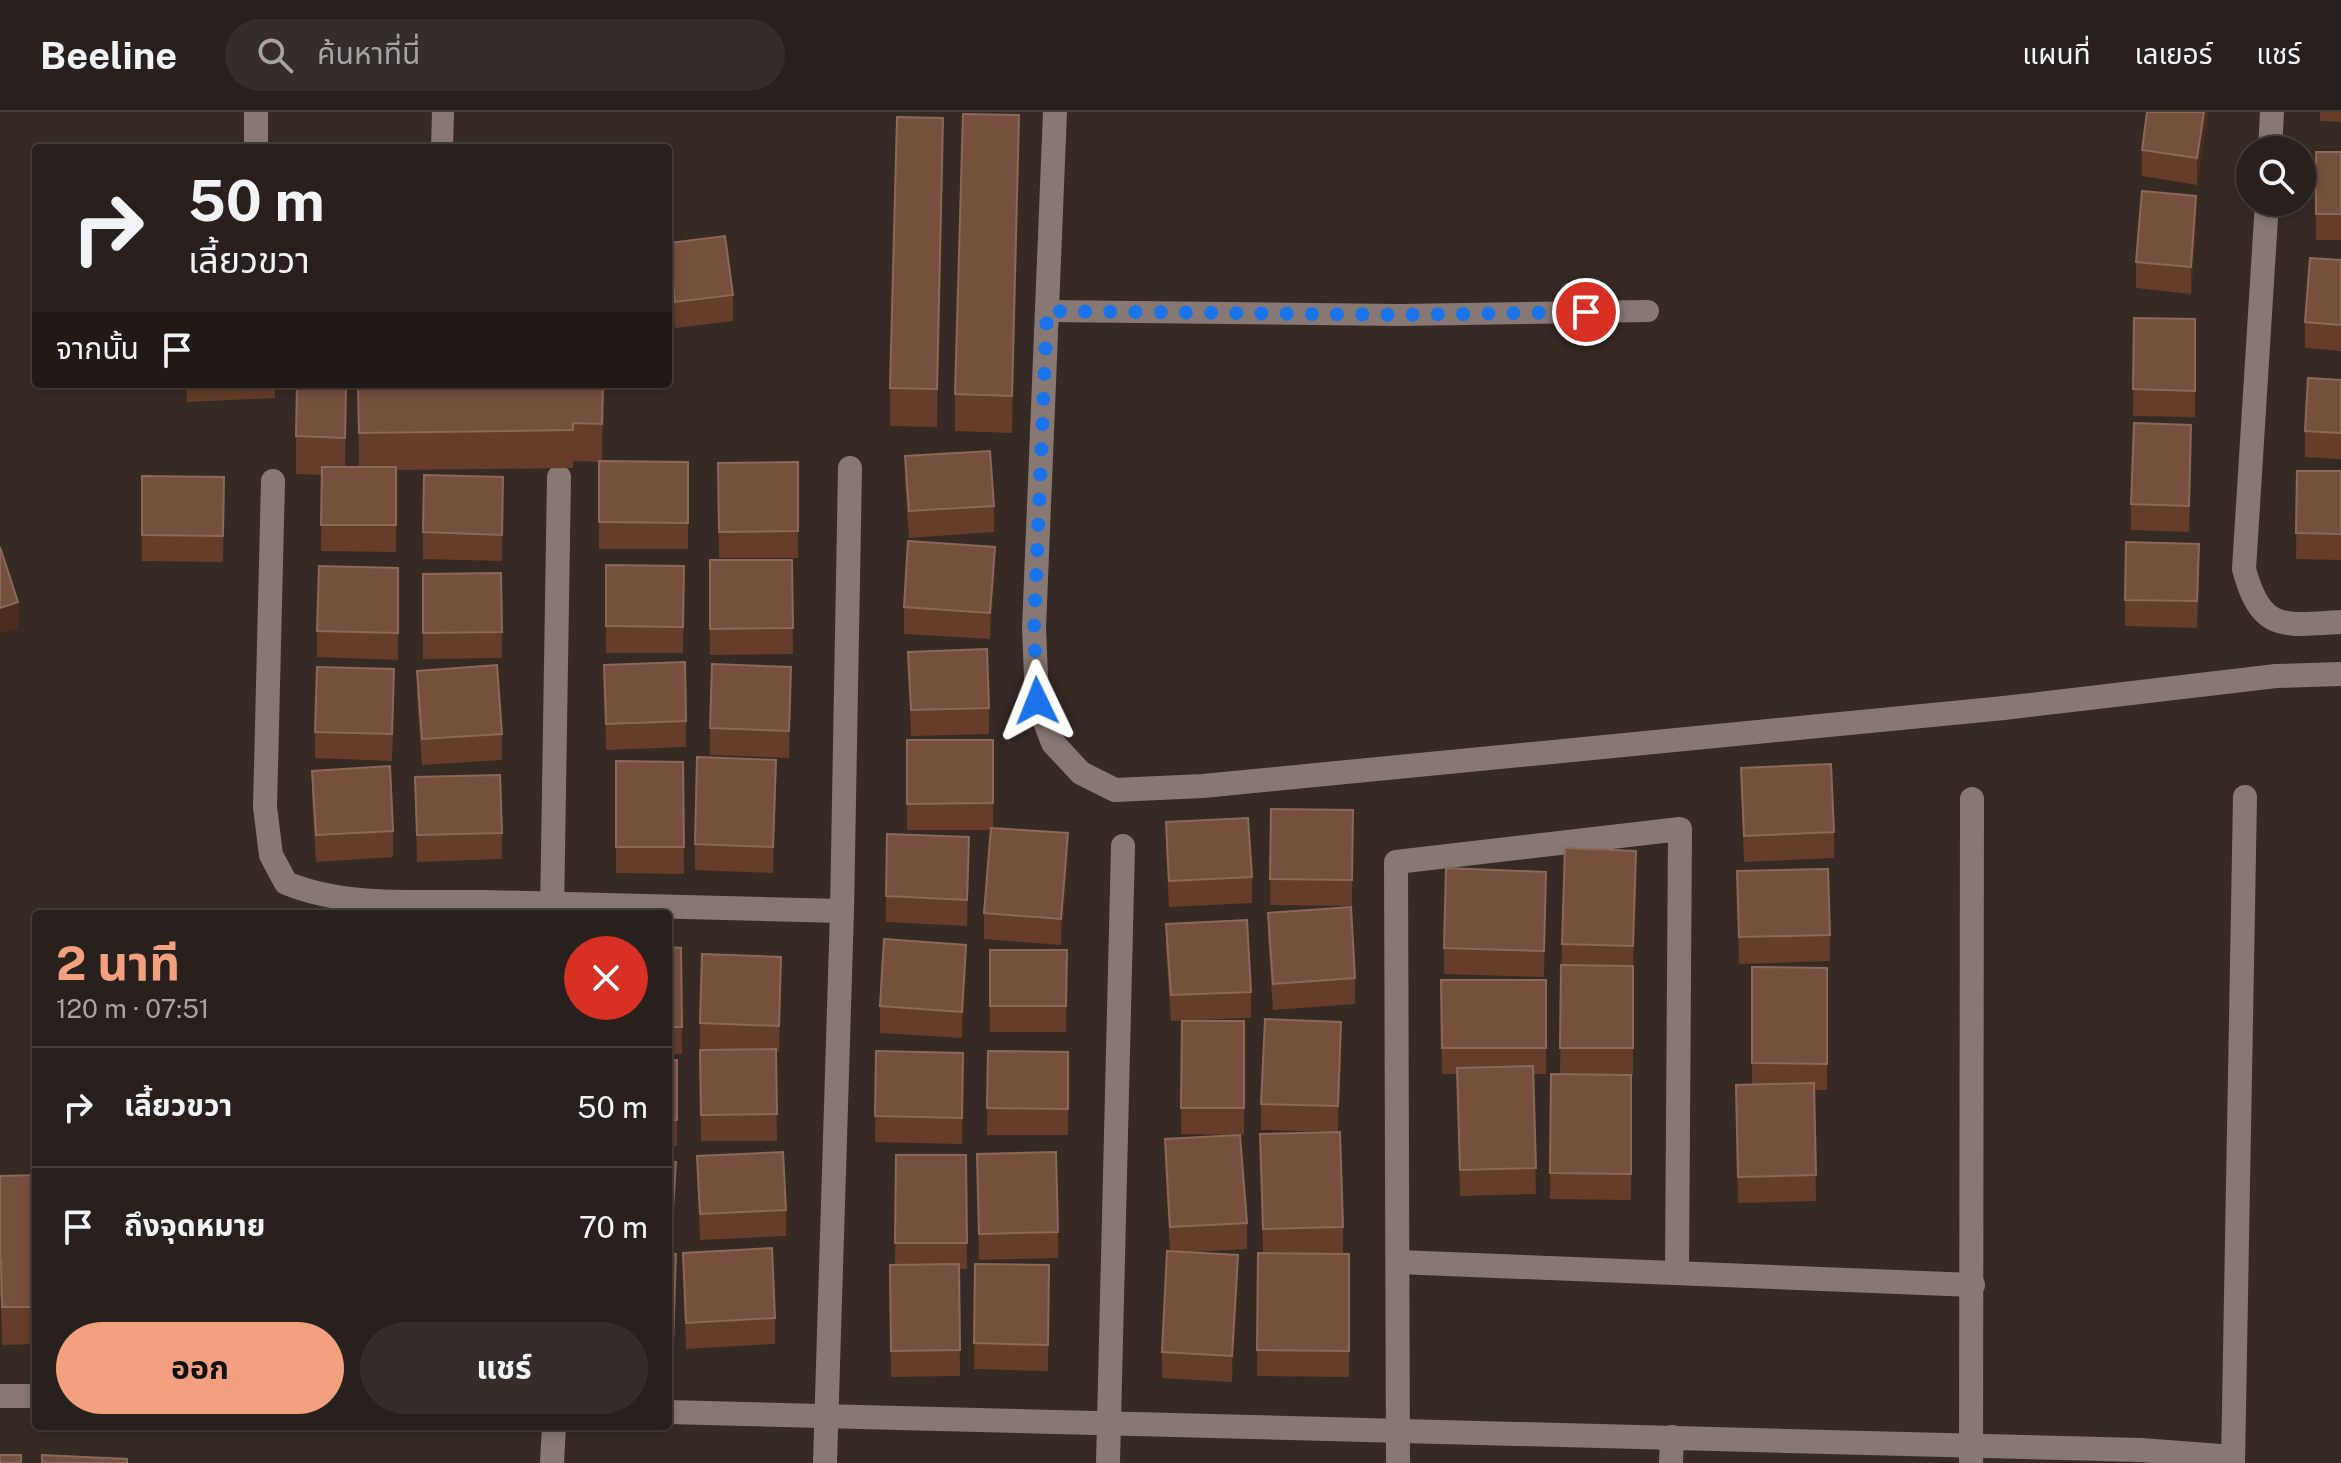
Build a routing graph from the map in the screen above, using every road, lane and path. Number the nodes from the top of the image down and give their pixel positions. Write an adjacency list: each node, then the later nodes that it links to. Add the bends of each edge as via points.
1 (256, 112): 6 (street)
2 (443, 112): 7 (lane)
3 (1055, 112): 9 (street)
4 (2272, 112): 5 (street)
5 (2271, 136)
6 (256, 144)
7 (442, 144)
8 (2266, 216): 14 (street, via 2244,569 2249,590 2271,620 2292,625)
9 (1047, 311): 10 (lane); 15 (street, via 1034,628 1037,701 1053,743 1081,773 1115,790 1219,785 2276,676)
10 (1648, 311)
11 (850, 468): 20 (street)
12 (559, 477): 19 (street)
13 (273, 481): 19 (street, via 265,807 271,855 286,883 310,894)
14 (2341, 622)
15 (2341, 674)
16 (2245, 797): 33 (street)
17 (1972, 799): 23 (street)
18 (1123, 846): 28 (street)
19 (552, 909): 20 (street)
20 (842, 911): 27 (street)
21 (1398, 1262): 22 (street); 22 (street, via 1396,862 1680,829); 30 (street)
22 (1677, 1273): 23 (street)
23 (1973, 1285): 32 (street)
24 (0, 1396): 25 (street)
25 (32, 1396)
26 (672, 1412): 27 (street)
27 (828, 1416): 28 (street); 35 (street)
28 (1109, 1422): 30 (street); 36 (street)
29 (554, 1430): 34 (street)
30 (1399, 1430): 31 (street); 37 (street)
31 (1672, 1437): 32 (street); 38 (street)
32 (1972, 1454): 33 (street, via 2141,1450)
33 (2233, 1460)
34 (552, 1463)
35 (825, 1463)
36 (1108, 1463)
37 (1398, 1463)
38 (1671, 1463)

